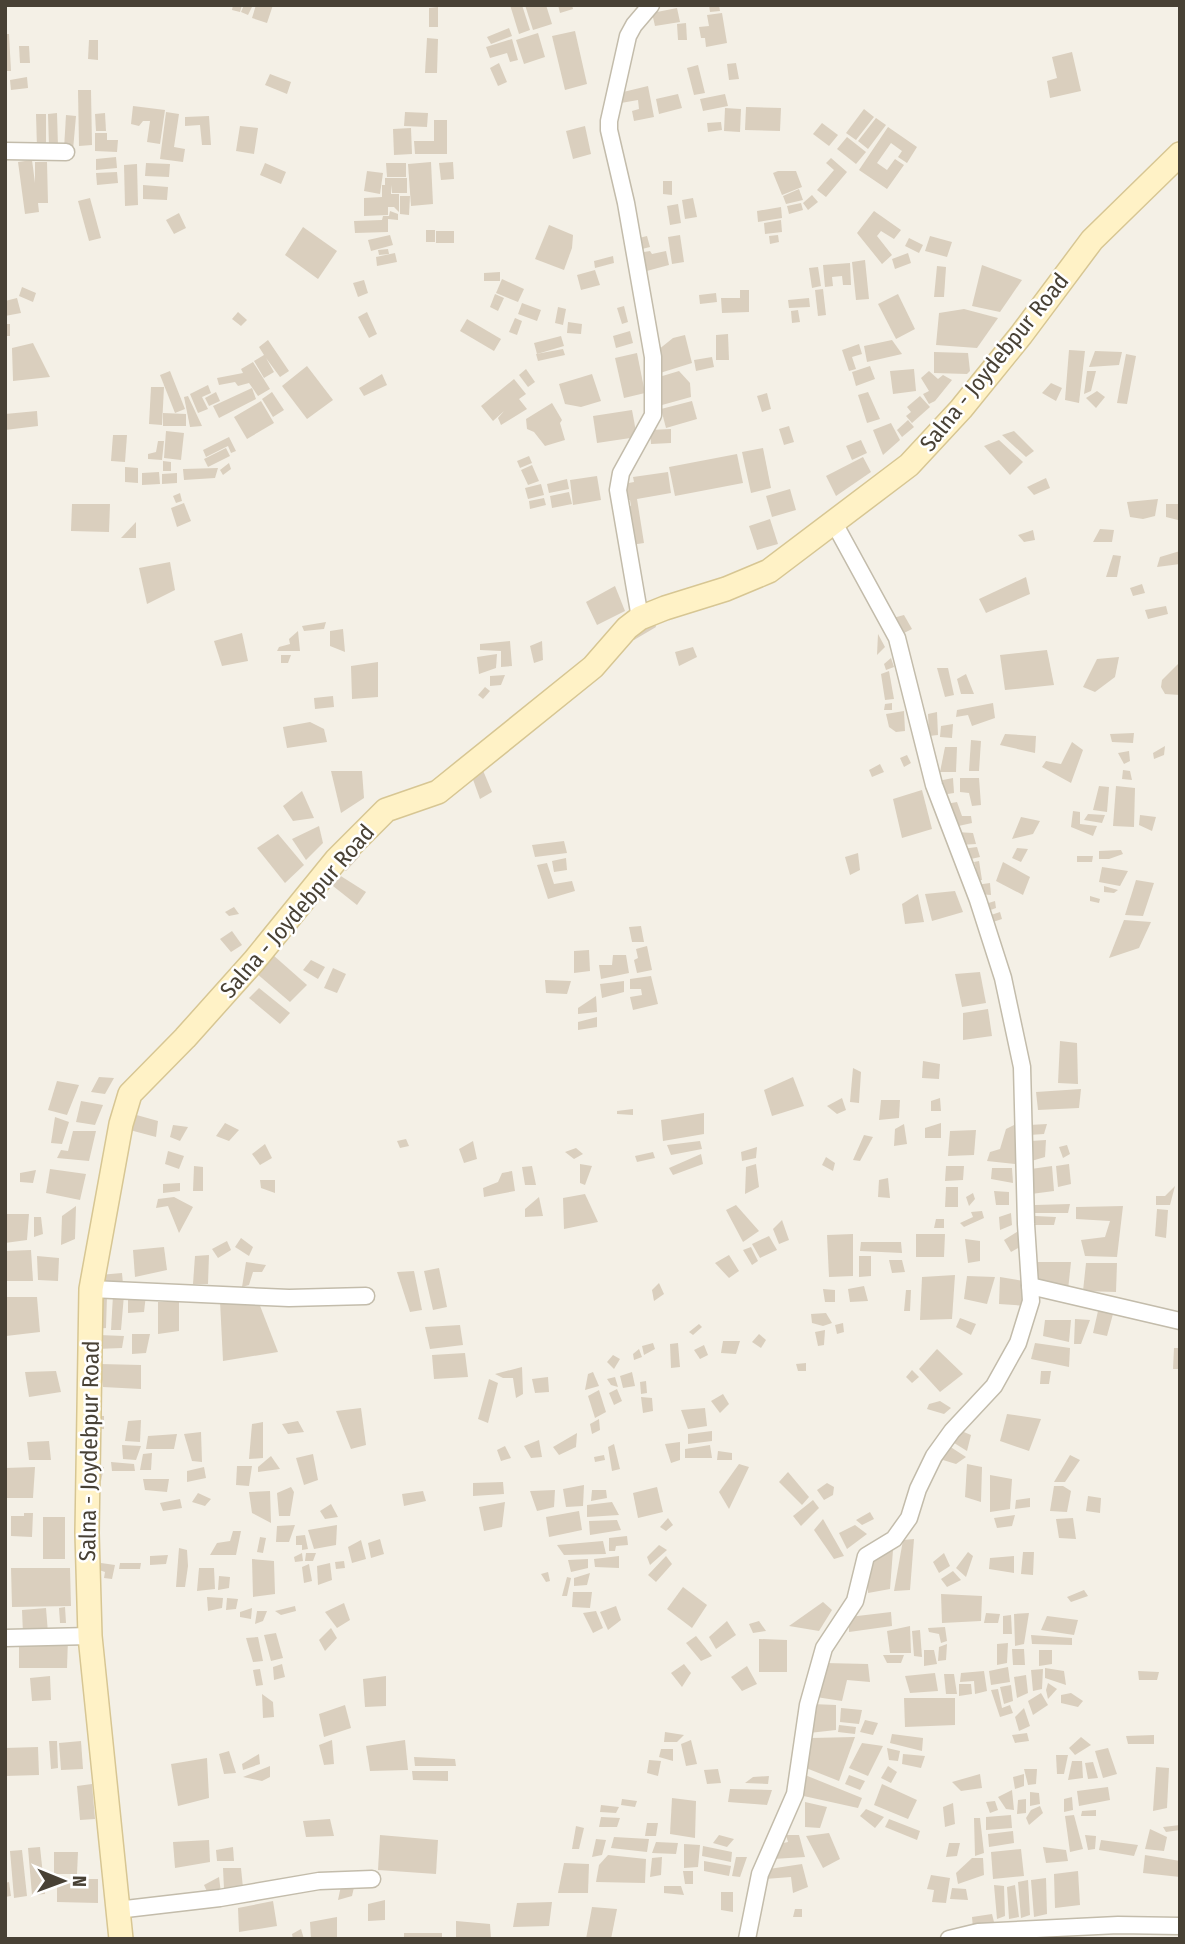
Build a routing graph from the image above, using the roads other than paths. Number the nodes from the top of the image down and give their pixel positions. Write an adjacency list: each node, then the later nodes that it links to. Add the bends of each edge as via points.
1 (651, 5): 6 (street, via 628,36 609,130 653,357 653,415 621,473 618,490)
2 (5, 151): 3 (street)
3 (66, 152)
4 (1180, 154): 5 (main road, Salna - Joydebpur Road, via 1092,240 961,409 909,465)
5 (833, 521): 6 (main road, Salna - Joydebpur Road, via 769,570); 7 (street, via 897,638 934,785 1003,978 1022,1068)
6 (640, 618): 8 (main road, Salna - Joydebpur Road, via 593,667 438,792 386,810 336,860 186,1038 130,1094)
7 (1030, 1286): 10 (street); 17 (street, via 1031,1301 1018,1343 994,1386 934,1456 909,1518 894,1539 866,1556 855,1601 824,1648 808,1705 795,1794 760,1874)
8 (91, 1289): 9 (street, via 289,1298); 11 (main road, Salna - Joydebpur Road)
9 (366, 1296)
10 (1180, 1321)
11 (90, 1636): 12 (street); 14 (main road, Salna - Joydebpur Road)
12 (5, 1638)
13 (372, 1879): 14 (street, via 319,1881)
14 (117, 1910): 16 (main road, Salna - Joydebpur Road)
15 (1180, 1926): 18 (street, via 978,1932)
16 (121, 1939)
17 (747, 1939)
18 (949, 1939)

